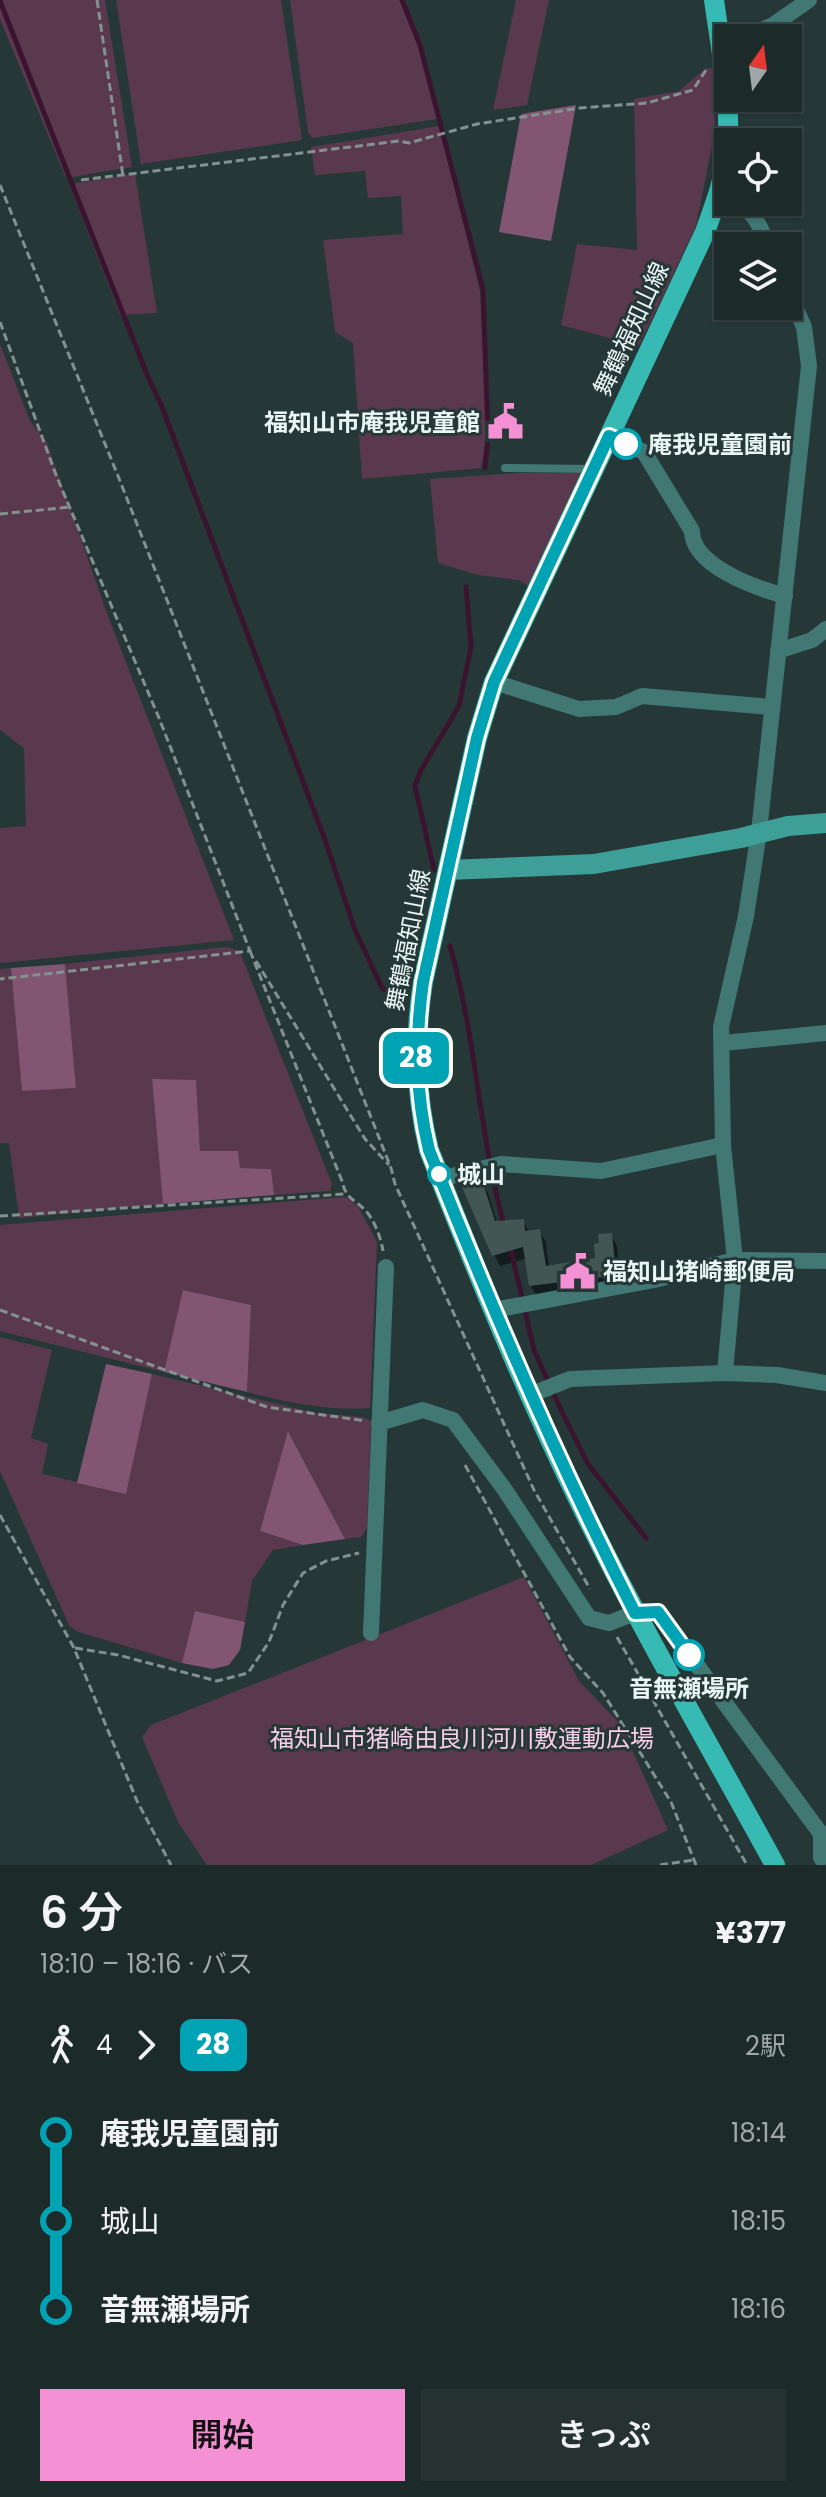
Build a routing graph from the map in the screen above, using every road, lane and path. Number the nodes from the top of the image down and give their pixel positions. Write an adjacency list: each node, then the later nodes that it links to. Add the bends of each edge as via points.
1 (97, 0): 7 (path)
2 (714, 0): 4 (main road, 舞鶴福知山線)
3 (809, 0): 5 (street)
4 (719, 24)
5 (774, 24)
6 (714, 60): 7 (path, via 693,90 647,103 477,124 409,143)
7 (123, 176): 8 (path)
8 (81, 180)
9 (0, 185): 33 (path)
10 (716, 216): 15 (main road, 舞鶴福知山線)
11 (801, 320): 14 (street)
12 (0, 322): 18 (path)
13 (826, 357): 14 (street)
14 (809, 366): 20 (street)
15 (609, 436): 17 (main road, 舞鶴福知山線); 20 (street, via 644,452 702,555 731,575)
16 (505, 468): 17 (lane)
17 (594, 469): 23 (main road, 舞鶴福知山線)
18 (70, 507): 19 (path); 28 (path)
19 (0, 514)
20 (785, 596): 22 (street)
21 (826, 629): 22 (street, via 812,640)
22 (778, 651): 24 (street)
23 (494, 682): 24 (street, via 579,709 616,707 642,696); 27 (main road, 舞鶴福知山線)
24 (771, 707): 26 (street)
25 (826, 823): 26 (street)
26 (759, 832): 27 (street, via 594,864); 31 (street, via 721,1027)
27 (448, 870): 34 (main road, 舞鶴福知山線, via 423,982 416,1054 420,1112)
28 (250, 951): 29 (path); 33 (path, via 365,1139); 35 (path)
29 (0, 979)
30 (826, 1033): 31 (street)
31 (723, 1043): 32 (street)
32 (723, 1145): 34 (street, via 601,1171 501,1164); 37 (street)
33 (391, 1168): 49 (path, via 534,1490)
34 (440, 1179): 41 (main road, 舞鶴福知山線)
35 (345, 1194): 36 (path); 39 (path, via 368,1212)
36 (0, 1216)
37 (735, 1260): 38 (street); 41 (street); 42 (street)
38 (826, 1261)
39 (386, 1267): 45 (street)
40 (0, 1310): 45 (path, via 267,1407)
41 (494, 1310): 44 (main road, 舞鶴福知山線)
42 (725, 1373): 43 (street); 44 (street, via 570,1379)
43 (826, 1383)
44 (530, 1395): 50 (main road, 舞鶴福知山線)
45 (379, 1423): 48 (street); 51 (street, via 423,1410 453,1420 589,1618)
46 (461, 1456): 56 (path, via 570,1657 603,1693 671,1802)
47 (0, 1515): 53 (path)
48 (374, 1549): 52 (street); 53 (path, via 326,1561 303,1573 248,1673 217,1681)
49 (594, 1597)
50 (635, 1613): 51 (street); 54 (street, via 658,1612); 60 (main road, 舞鶴福知山線)
51 (609, 1623): 59 (path)
52 (371, 1633)
53 (74, 1648): 57 (path, via 137,1801)
54 (823, 1834): 55 (street)
55 (821, 1858)
56 (695, 1863): 58 (path)
57 (171, 1865)
58 (660, 1865)
59 (747, 1865)
60 (775, 1865)

